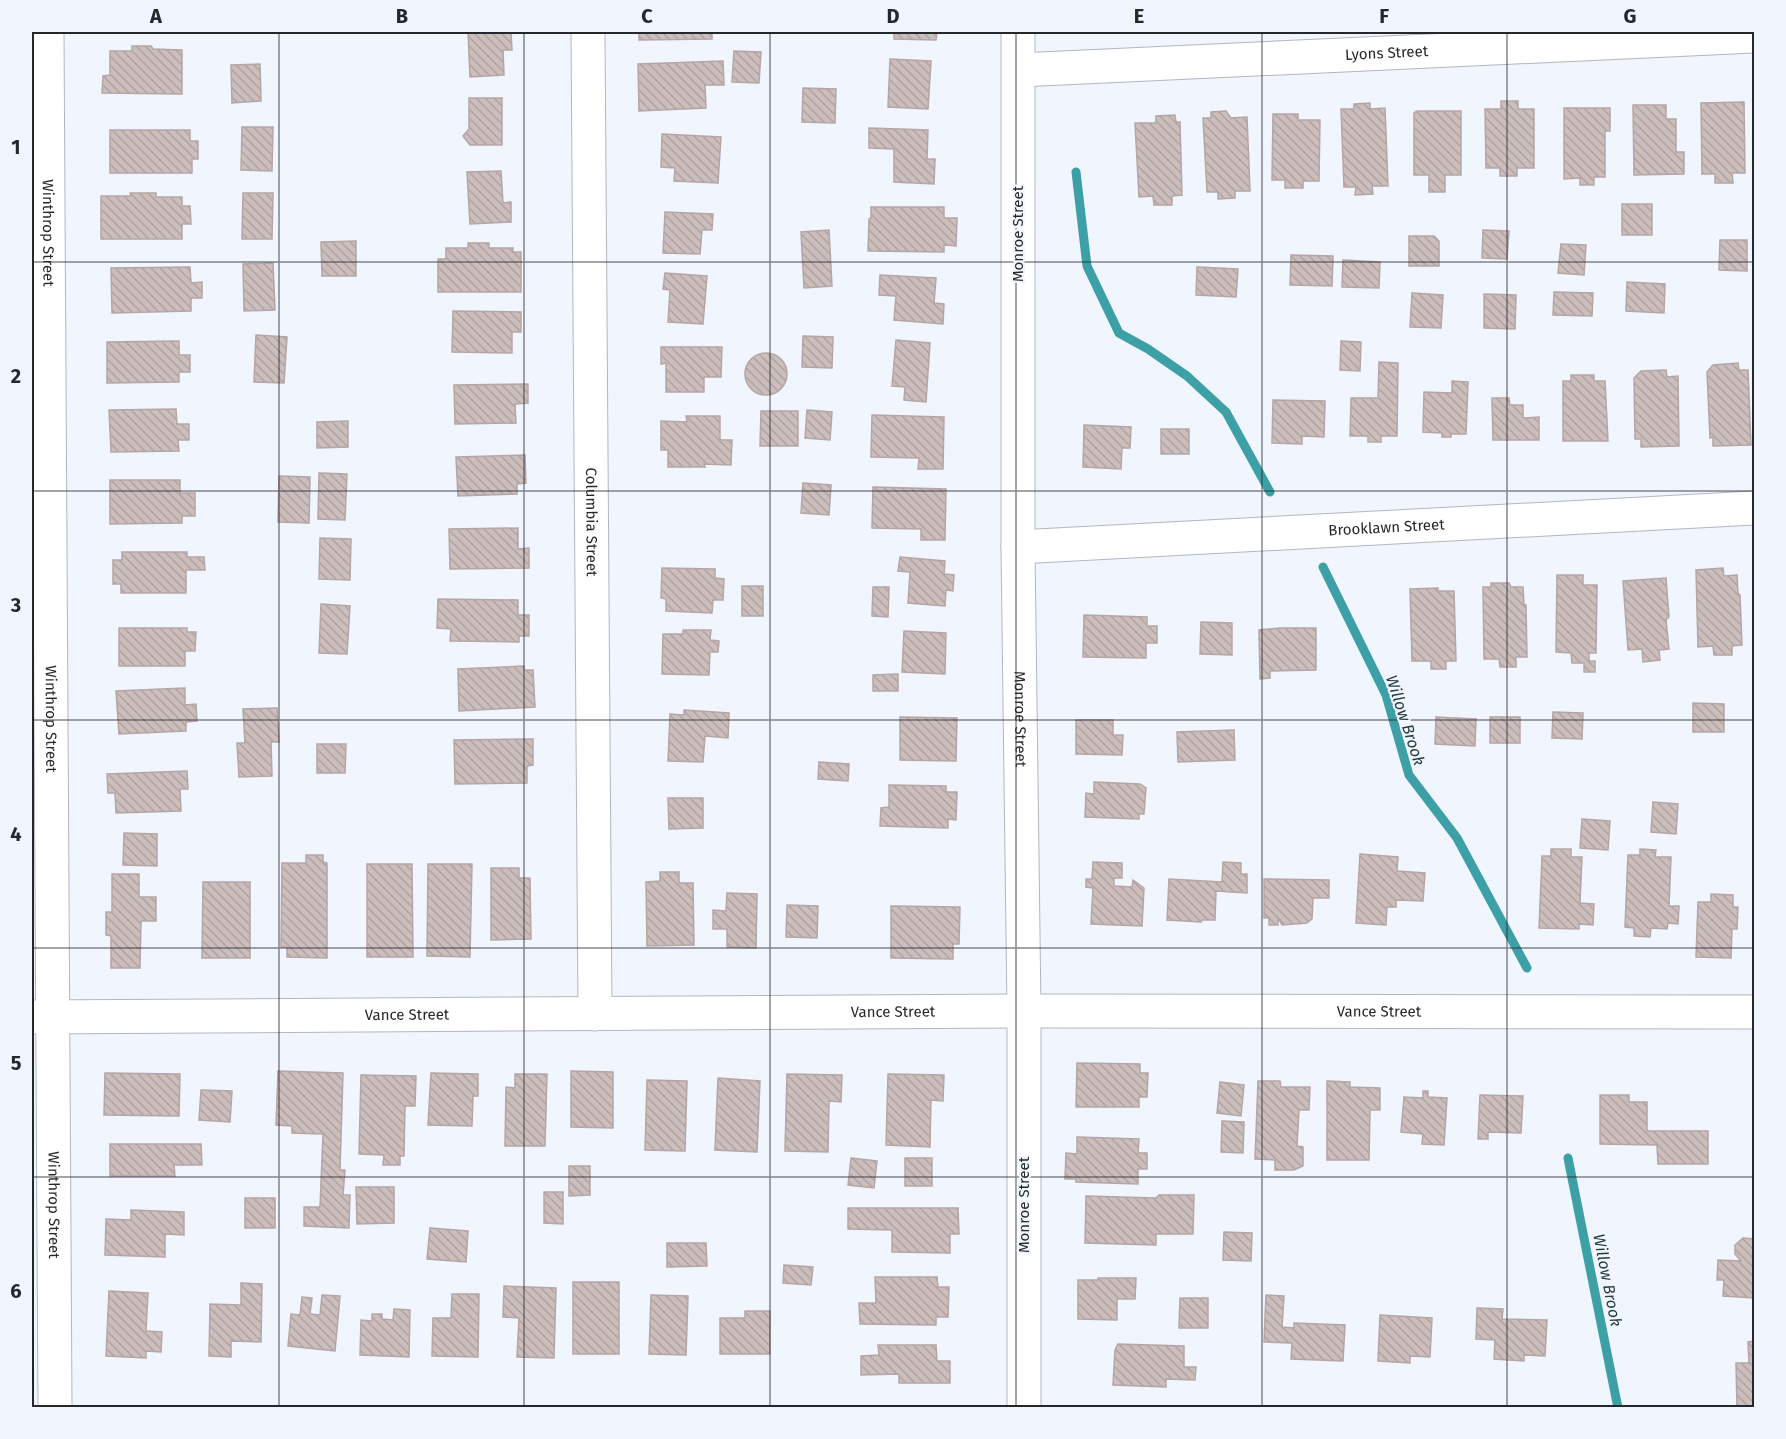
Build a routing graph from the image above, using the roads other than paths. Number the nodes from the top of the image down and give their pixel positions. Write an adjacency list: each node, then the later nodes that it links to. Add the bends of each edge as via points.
1 (47, 32): 11 (street, Winthrop Street)
2 (588, 32): 10 (street, Columbia Street)
3 (1018, 32): 5 (street, Monroe Street)
4 (1755, 36): 5 (street, Lyons Street)
5 (1019, 70): 7 (street, Monroe Street)
6 (1755, 508): 7 (street, Brooklawn Street)
7 (1018, 547): 8 (street, Monroe Street)
8 (1024, 1011): 9 (street, Vance Street); 10 (street, Vance Street); 13 (street, Monroe Street)
9 (1755, 1012)
10 (595, 1014): 11 (street, Vance Street)
11 (43, 1017): 12 (street, Winthrop Street)
12 (55, 1407)
13 (1024, 1407)

